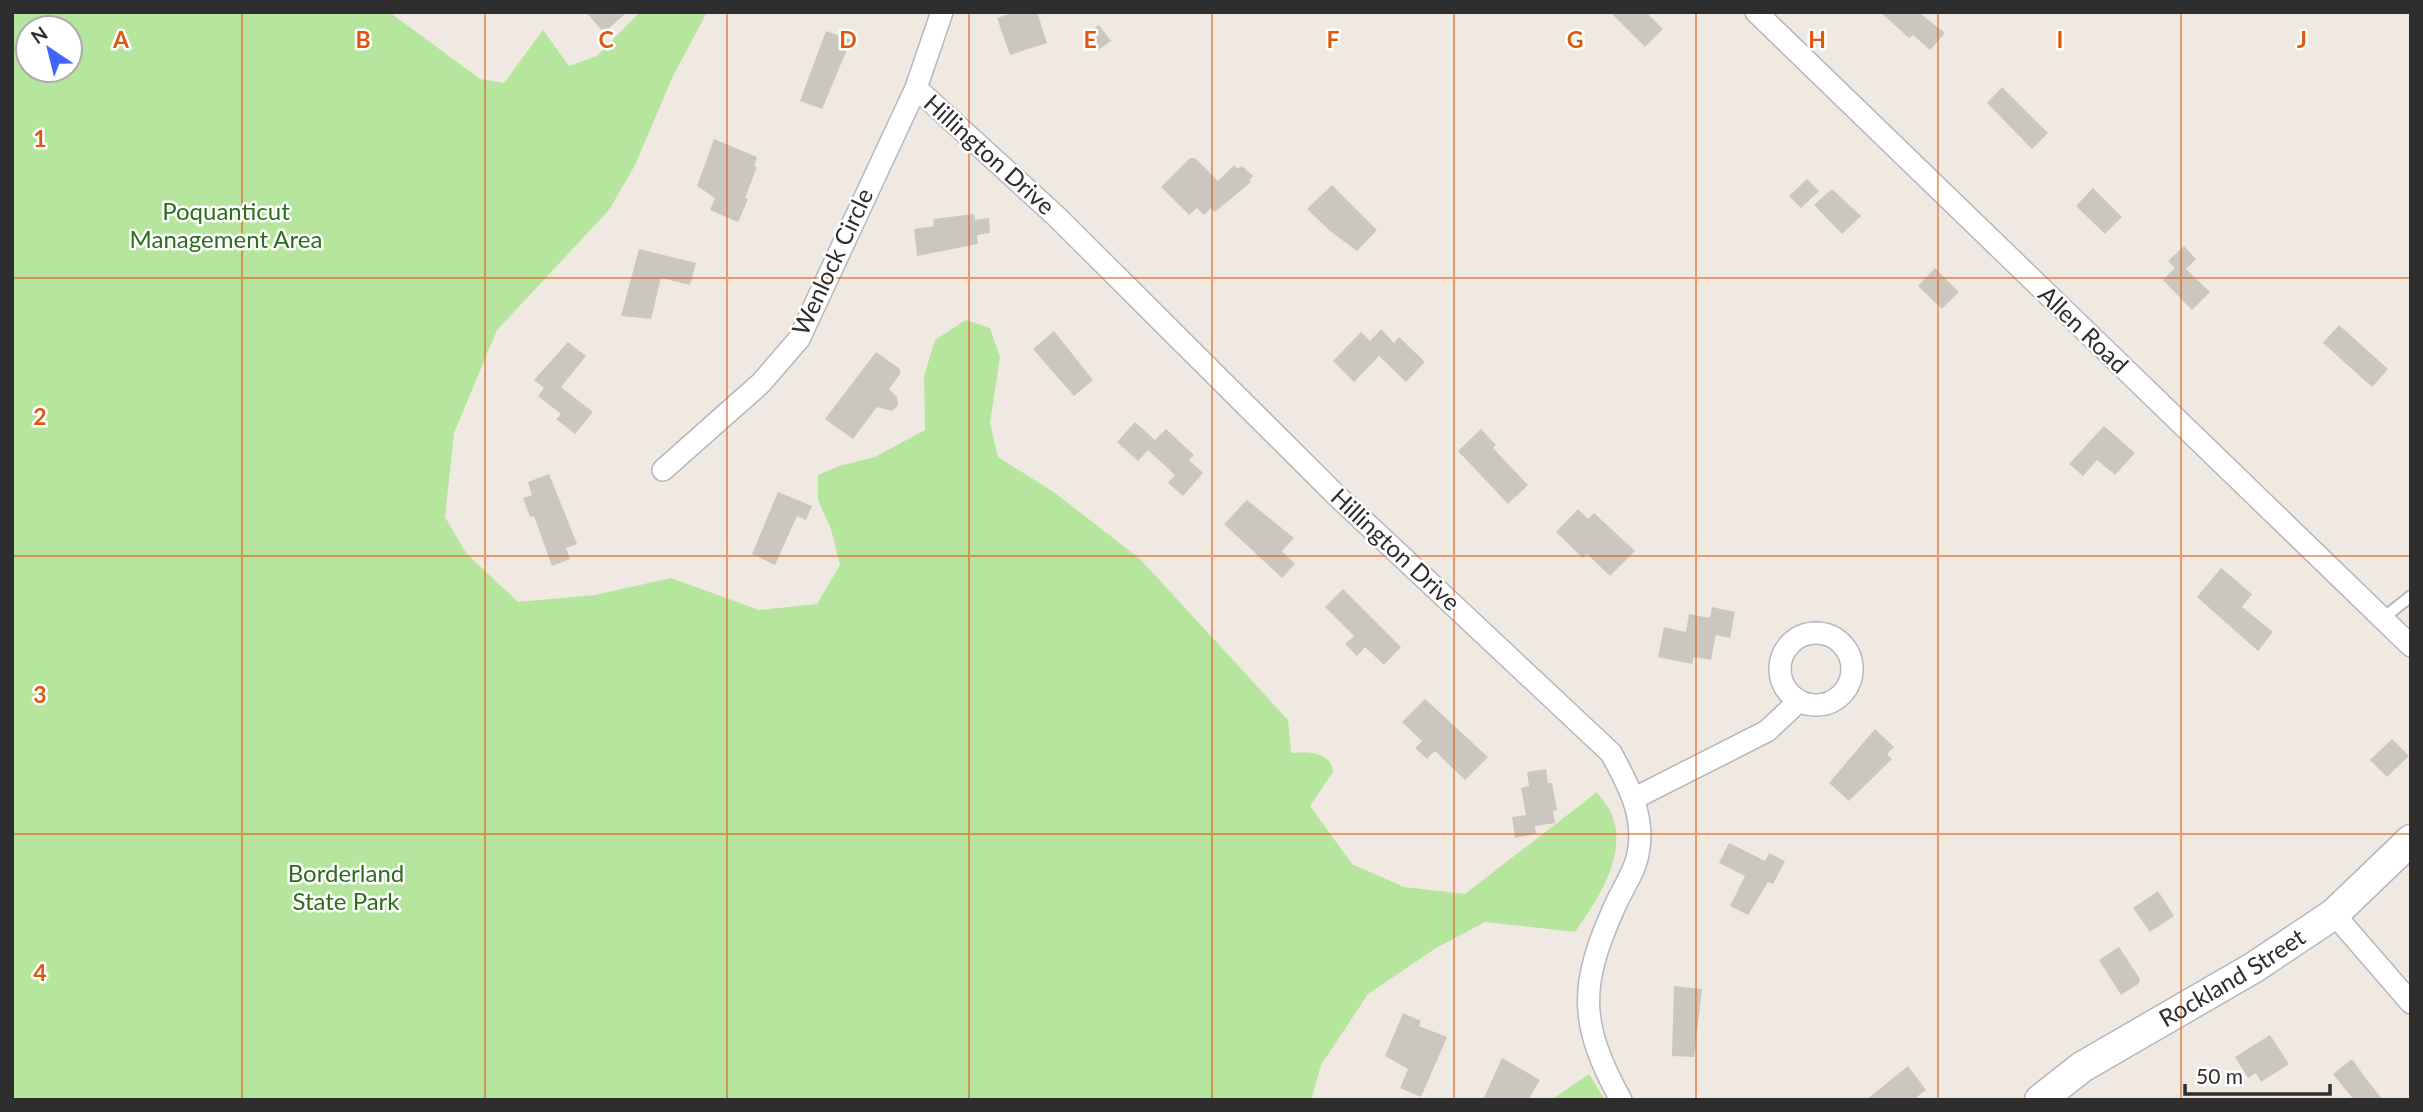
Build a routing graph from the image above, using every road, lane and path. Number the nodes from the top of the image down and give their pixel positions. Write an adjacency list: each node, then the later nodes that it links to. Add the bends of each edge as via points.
1 (942, 12): 3 (street, Wenlock Circle)
2 (1756, 12): 6 (street, Allen Road)
3 (916, 88): 4 (street, Wenlock Circle, via 799,340 761,383); 9 (street, Hillington Drive, via 1057,216 1327,486 1611,753)
4 (663, 470)
5 (2411, 597): 6 (lane)
6 (2382, 620): 7 (street, Allen Road)
7 (2411, 646)
8 (1799, 701): 9 (street, via 1767,731)
9 (1635, 798): 13 (street, Hillington Drive, via 1639,855 1596,949 1587,989 1590,1027 1602,1067)
10 (2411, 840): 11 (street, Rockland Street)
11 (2334, 915): 12 (street); 14 (street, Rockland Street, via 2082,1068)
12 (2411, 1003)
13 (1621, 1100)
14 (2040, 1100)

